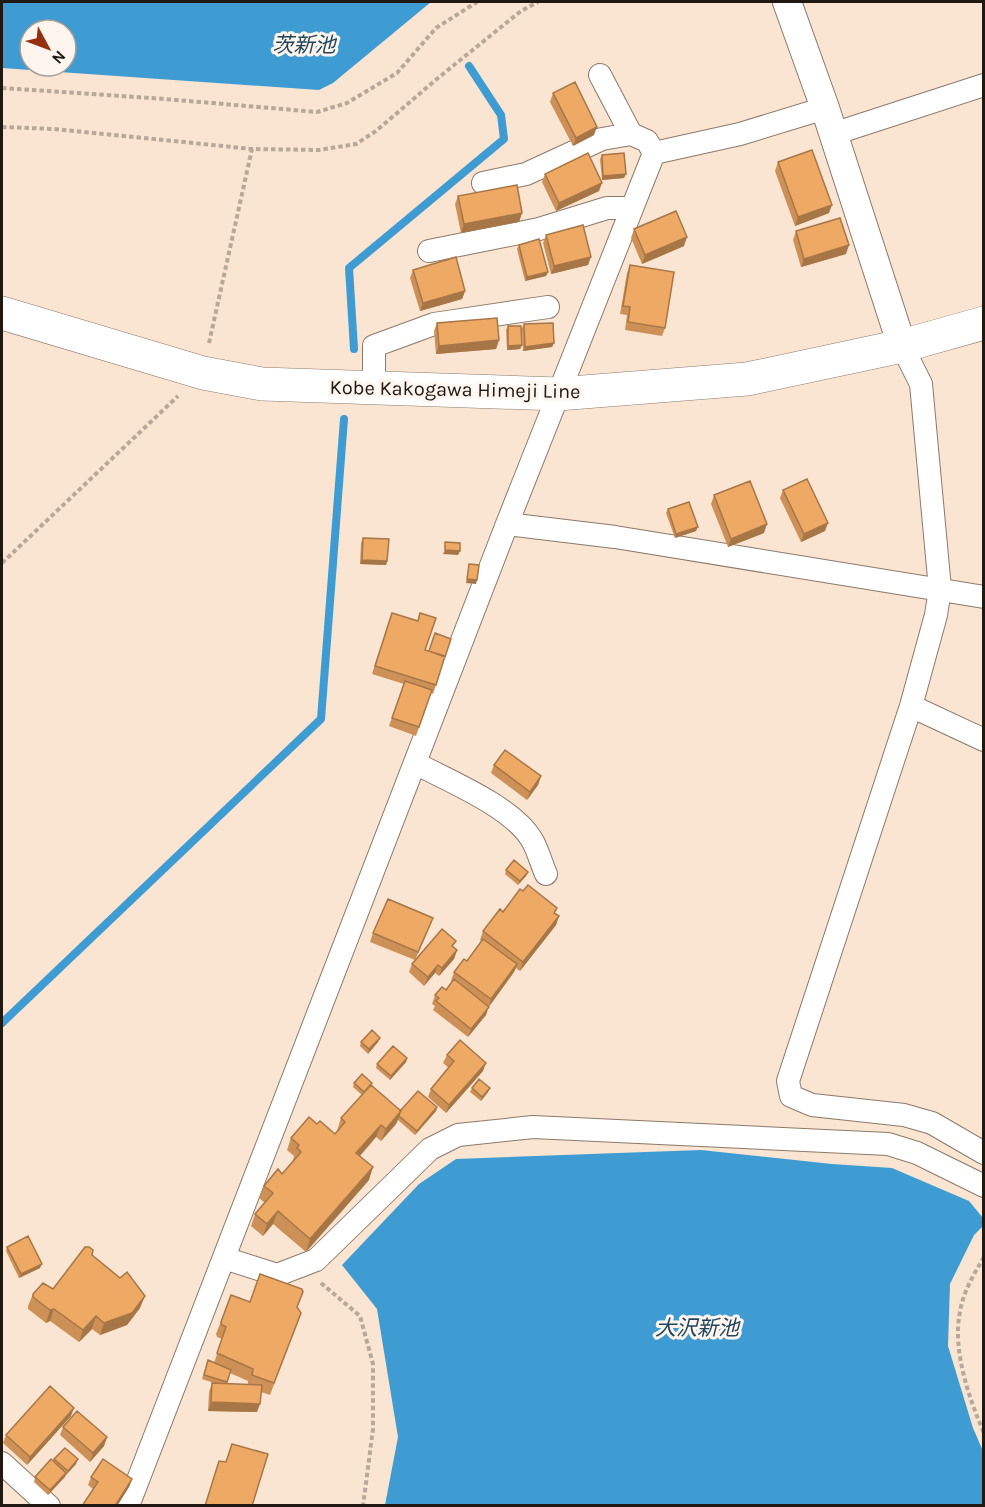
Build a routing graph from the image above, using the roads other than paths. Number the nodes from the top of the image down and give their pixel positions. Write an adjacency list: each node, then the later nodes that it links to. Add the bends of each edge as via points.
1 (787, 2): 4 (street)
2 (600, 75): 5 (street)
3 (984, 85): 4 (street)
4 (829, 121): 6 (street, via 740,134); 13 (street)
5 (631, 134): 6 (street, via 647,141); 7 (street, via 602,139 526,174)
6 (654, 153): 8 (street)
7 (483, 183)
8 (632, 208): 9 (street, via 607,208 539,229); 15 (street)
9 (429, 251)
10 (548, 307): 14 (street, via 434,324 374,346)
11 (2, 312): 14 (main road, Kobe Kakogawa Himeji Line, via 203,373 262,384)
12 (984, 323): 13 (main road, Kobe Kakogawa Himeji Line)
13 (902, 346): 15 (main road, Kobe Kakogawa Himeji Line, via 747,379); 17 (street, via 921,384)
14 (374, 388): 15 (main road, Kobe Kakogawa Himeji Line)
15 (558, 394): 16 (street)
16 (507, 524): 17 (street, via 615,537); 21 (street)
17 (940, 589): 18 (street); 19 (street)
18 (984, 597)
19 (911, 706): 20 (street); 23 (street, via 788,1081 791,1096 800,1101 922,1120)
20 (984, 740)
21 (415, 763): 22 (street, via 517,822 531,839); 25 (street)
22 (546, 874)
23 (984, 1154)
24 (984, 1186): 25 (street, via 917,1153 888,1144 533,1127 458,1135 429,1149 316,1260 277,1275)
25 (224, 1258): 28 (street)
26 (2, 1463): 27 (street)
27 (49, 1506)
28 (128, 1506)

